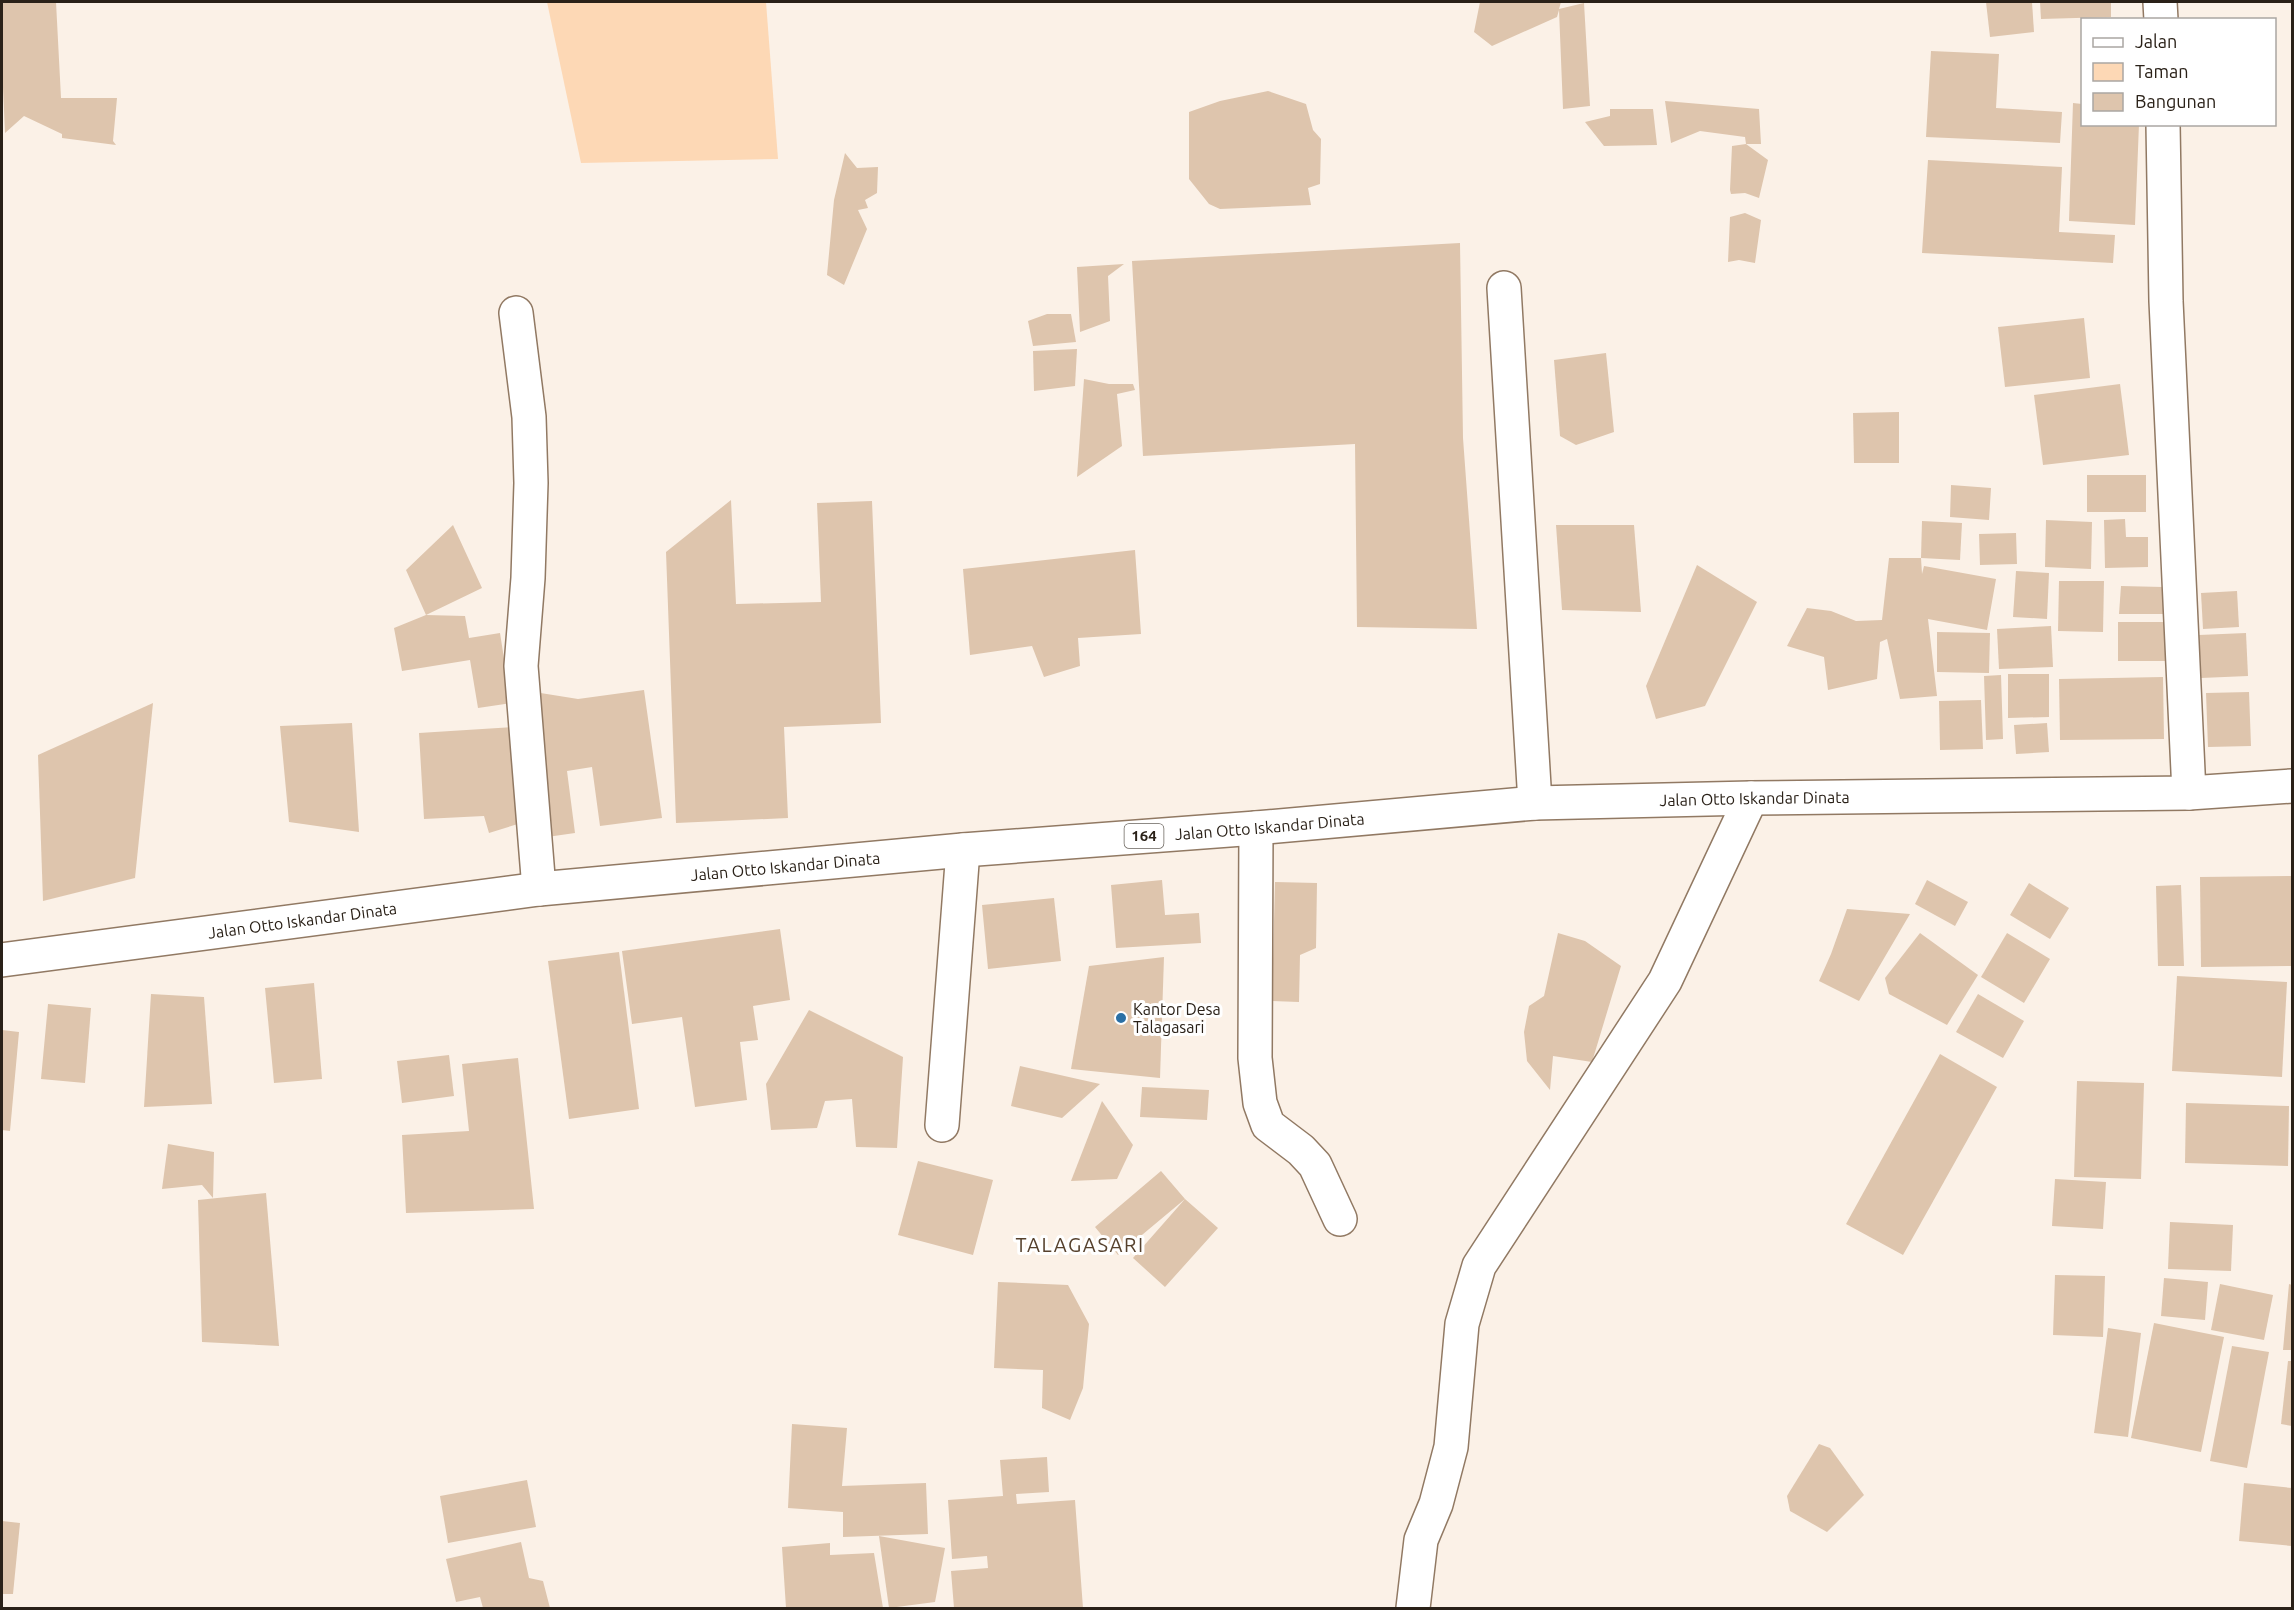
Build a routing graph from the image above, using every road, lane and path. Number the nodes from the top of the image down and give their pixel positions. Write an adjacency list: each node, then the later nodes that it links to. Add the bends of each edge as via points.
1 (2160, 2): 2 (street)
2 (2161, 18)
3 (2163, 126): 7 (street, via 2167,313)
4 (1504, 288): 9 (street)
5 (516, 313): 12 (street, via 529,417 528,578 521,666)
6 (2292, 786): 7 (street, Jalan Otto Iskandar Dinata / 164)
7 (2188, 793): 8 (street, Jalan Otto Iskandar Dinata / 164)
8 (1751, 798): 9 (street, Jalan Otto Iskandar Dinata / 164); 16 (street, via 1665,981 1479,1266 1462,1324 1451,1448 1436,1504 1421,1540)
9 (1535, 803): 10 (street, Jalan Otto Iskandar Dinata / 164)
10 (1256, 828): 11 (street, Jalan Otto Iskandar Dinata / 164); 15 (street, via 1255,1058 1260,1103 1268,1125 1315,1165)
11 (963, 850): 12 (street, Jalan Otto Iskandar Dinata / 164); 14 (street)
12 (538, 889): 13 (street, Jalan Otto Iskandar Dinata / 164)
13 (2, 960)
14 (942, 1125)
15 (1340, 1219)
16 (1413, 1608)

